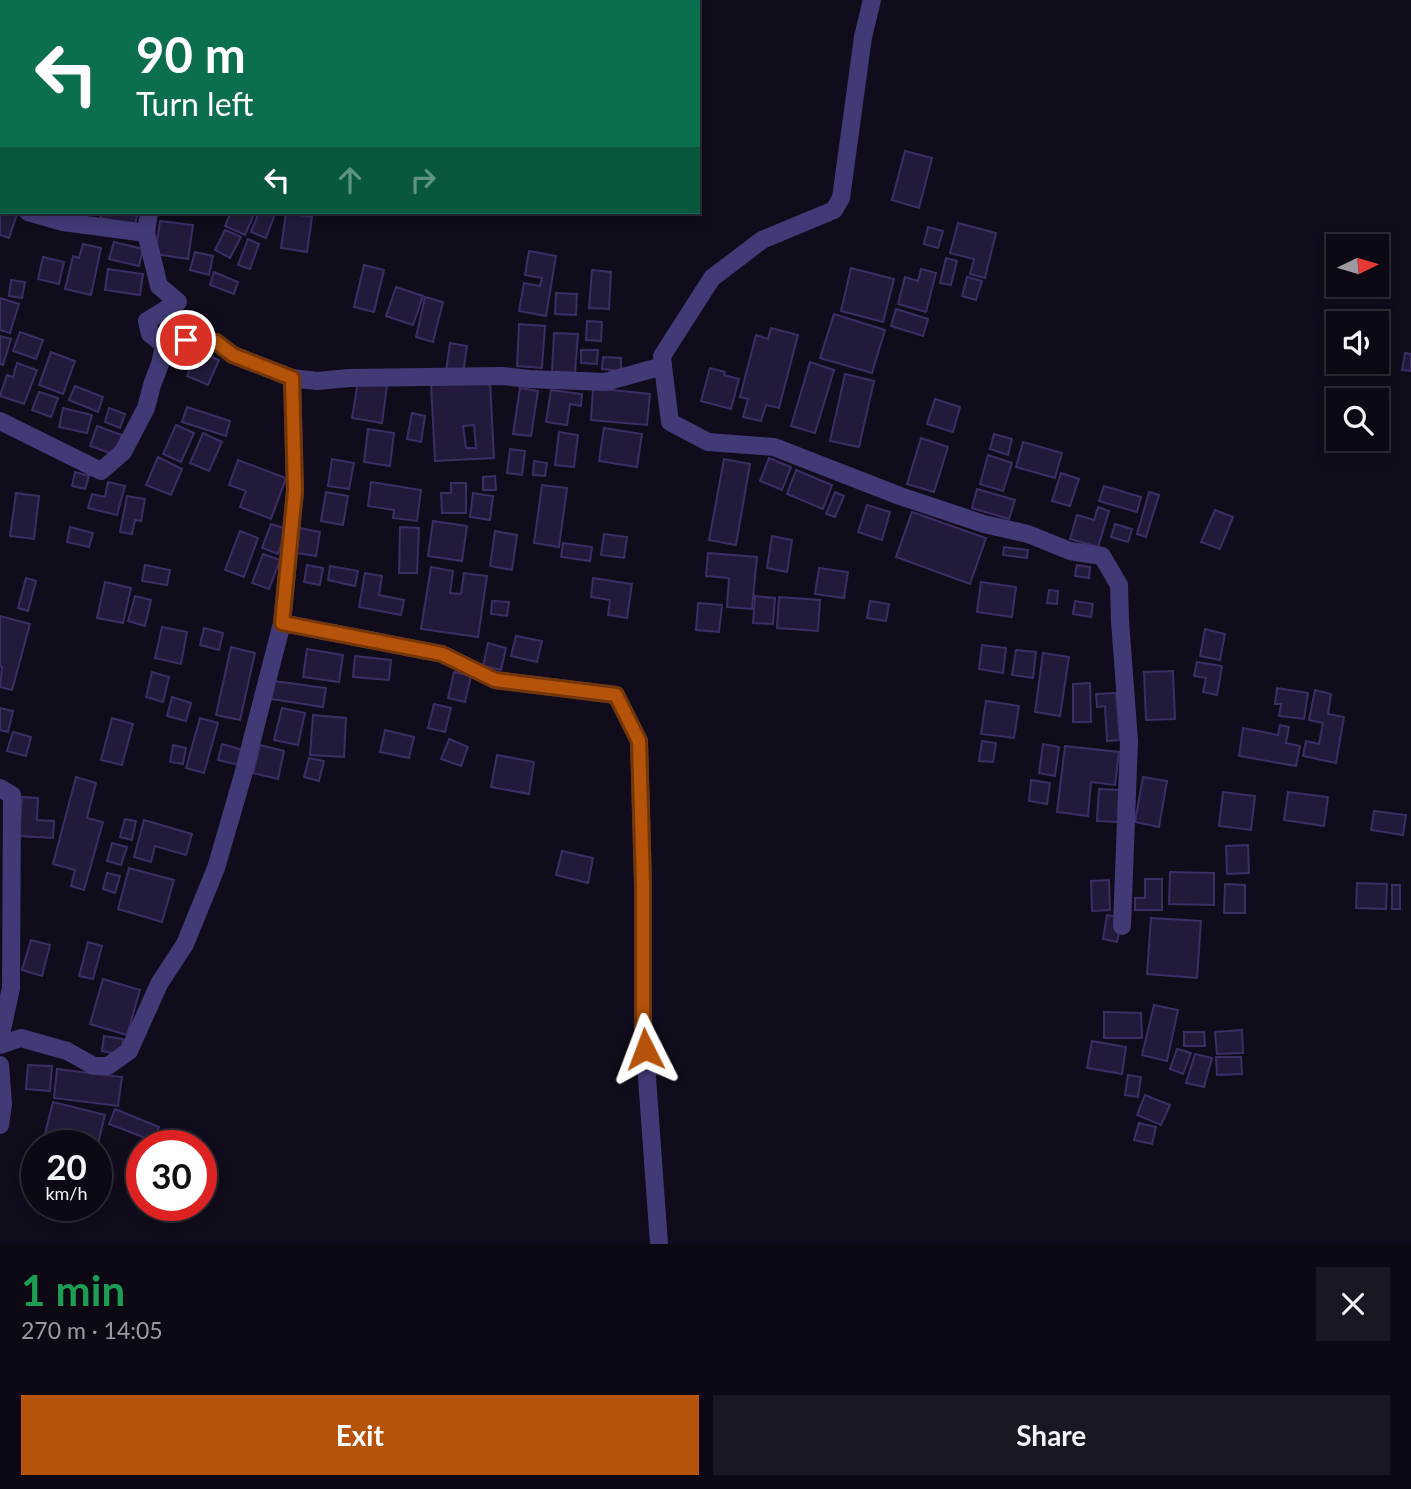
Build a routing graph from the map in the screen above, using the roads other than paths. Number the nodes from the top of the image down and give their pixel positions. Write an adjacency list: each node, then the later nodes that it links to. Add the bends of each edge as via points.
1 (872, 0): 6 (street, via 841,198 834,210 762,240 712,278 662,356)
2 (35, 214): 4 (street)
3 (149, 214): 4 (street)
4 (146, 233): 5 (street, via 159,286 178,302 147,321 150,334)
5 (164, 345): 7 (street, via 186,340 216,342 233,355); 8 (street, via 146,408 123,452 101,471)
6 (663, 366): 7 (street, via 605,382 503,376); 11 (street, via 670,422 708,442 774,447 984,524 1028,534 1070,551 1102,556 1119,585 1129,741)
7 (292, 378): 9 (street, via 295,491)
8 (0, 421)
9 (282, 623): 13 (street, via 216,868 185,944 159,984 129,1051 108,1066 94,1066 67,1051 21,1038); 16 (street, via 442,654 495,680 616,695 639,741 643,1022)
10 (0, 788): 12 (street, via 12,795 12,806 11,988)
11 (1122, 926)
12 (0, 1039)
13 (0, 1045)
14 (0, 1065): 15 (street)
15 (0, 1125)
16 (659, 1244)

